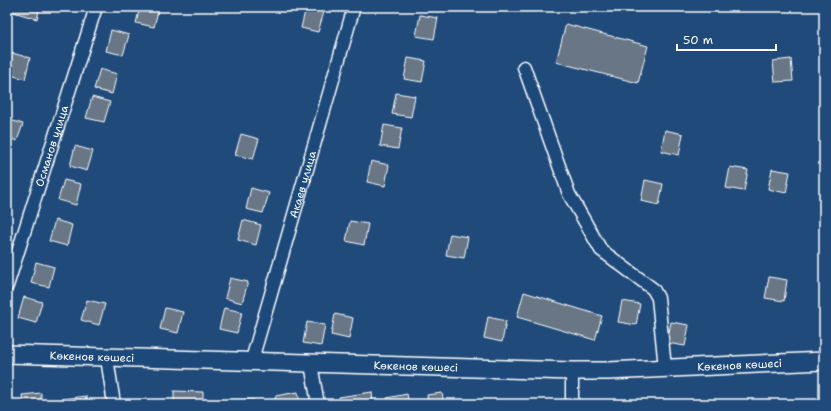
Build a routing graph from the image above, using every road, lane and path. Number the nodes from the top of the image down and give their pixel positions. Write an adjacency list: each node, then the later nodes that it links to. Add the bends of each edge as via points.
1 (96, 7): 4 (street, Османов улица)
2 (354, 7): 8 (street, Акаев улица)
3 (524, 67): 10 (street, via 568,194 601,250 653,289 658,298)
4 (7, 286)
5 (7, 354): 6 (street, Көкенов көшесі)
6 (107, 358): 8 (street, Көкенов көшесі); 12 (street)
7 (824, 361): 10 (street, Көкенов көшесі)
8 (251, 362): 9 (street, Көкенов көшесі)
9 (311, 364): 11 (street, Көкенов көшесі); 13 (street)
10 (665, 368): 11 (street, Көкенов көшесі)
11 (572, 371): 14 (street)
12 (114, 404)
13 (318, 404)
14 (572, 404)

